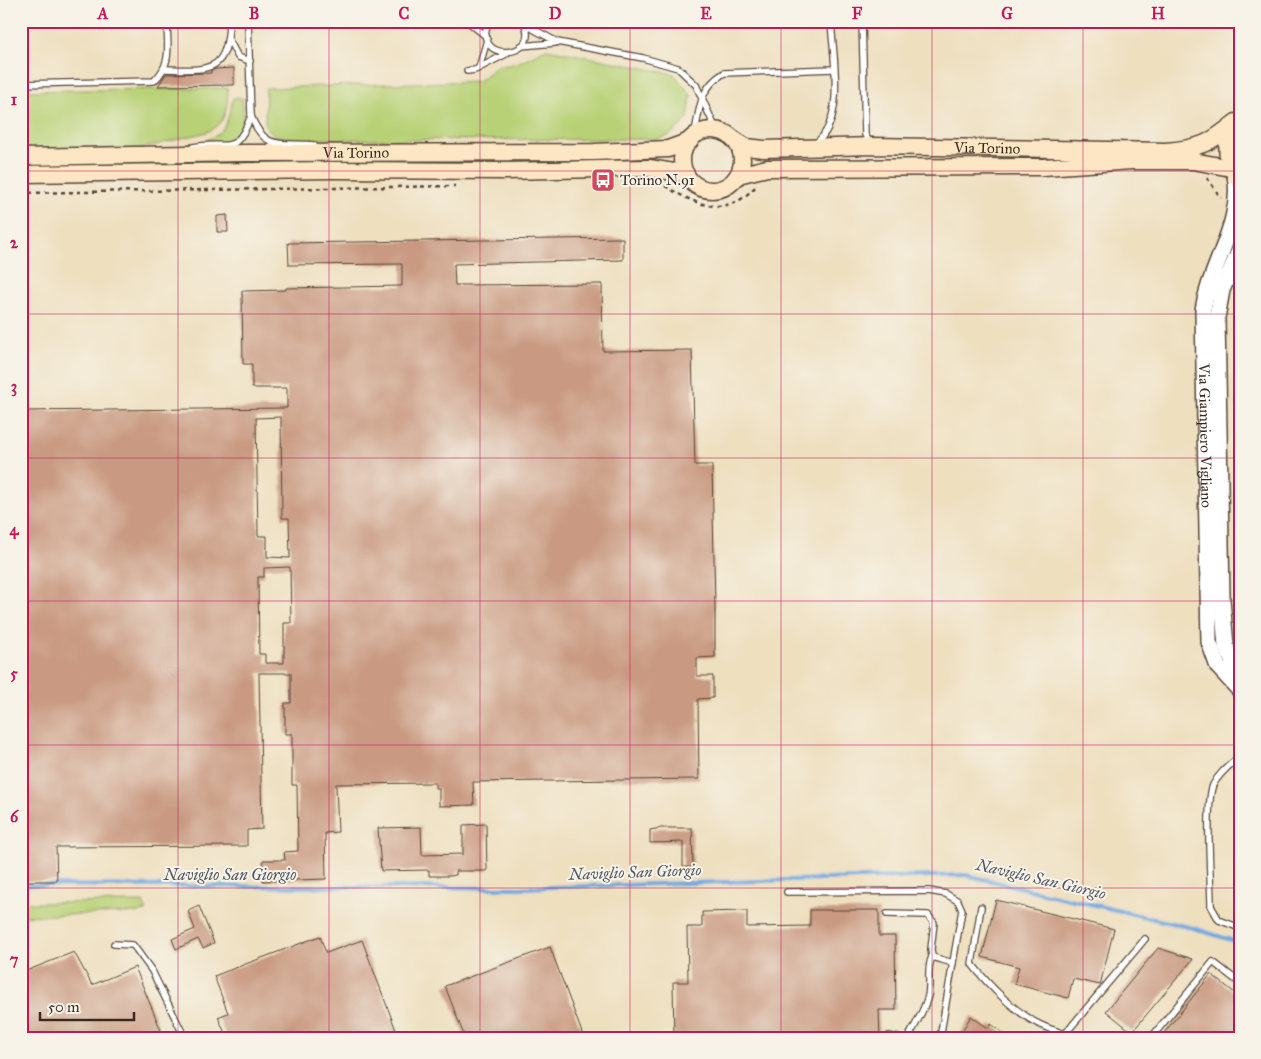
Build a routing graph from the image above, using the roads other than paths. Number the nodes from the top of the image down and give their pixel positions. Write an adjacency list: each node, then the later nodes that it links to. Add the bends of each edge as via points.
1 (167, 21): 16 (lane)
2 (230, 21): 10 (lane)
3 (248, 21): 14 (lane)
4 (467, 21): 9 (lane)
5 (489, 21): 9 (lane)
6 (831, 21): 17 (lane)
7 (862, 21): 25 (lane, via 864,134)
8 (525, 23): 11 (lane); 12 (lane, via 526,36)
9 (487, 38): 13 (lane, via 493,48); 15 (lane)
10 (229, 40): 14 (lane, via 238,57); 16 (lane, via 218,62 204,70)
11 (557, 42): 12 (lane); 20 (lane, via 678,68 696,85)
12 (521, 46): 13 (lane)
13 (508, 53): 15 (lane)
14 (250, 61): 21 (lane)
15 (479, 68): 18 (lane)
16 (165, 69): 19 (lane, via 154,81)
17 (834, 69): 20 (lane, via 724,73); 26 (lane, via 833,119 825,136)
18 (467, 71)
19 (21, 84)
20 (701, 97): 23 (lane, via 714,125); 24 (lane)
21 (251, 116): 27 (lane, via 256,129 274,144 321,146); 28 (lane, via 242,139 234,144 200,145)
22 (1238, 120): 25 (main road, Via Torino, via 1218,137 1196,148 1166,151); 32 (main road, via 1227,144)
23 (729, 136): 24 (main road, via 712,131); 26 (main road, Via Torino, via 746,148); 33 (main road, via 742,156)
24 (692, 139): 27 (main road, Via Torino, via 668,148 594,152); 31 (main road, via 683,158)
25 (872, 146): 26 (main road, Via Torino)
26 (811, 148)
27 (340, 152): 28 (main road, Via Torino)
28 (152, 155): 29 (main road, Via Torino)
29 (21, 156)
30 (21, 174): 31 (main road, Via Torino, via 649,168)
31 (686, 174): 33 (main road, via 694,183 710,190 725,187)
32 (1235, 174): 33 (main road, Via Torino, via 1193,161 1132,161 1043,167 767,168); 36 (street, Via Giampiero Vigliano, via 1236,207 1208,284 1203,310 1209,642 1218,667)
33 (738, 175)
34 (1240, 249): 35 (street, Via Giampiero Vigliano, via 1222,290 1217,327 1222,599 1226,646)
35 (1240, 671)
36 (1240, 692)
37 (1240, 756): 41 (lane, via 1214,783 1210,801 1211,906 1219,920)
38 (787, 892): 45 (lane, via 929,891 946,894 958,901 962,910)
39 (981, 907): 47 (lane, via 972,964 1022,1013 1042,1026)
40 (888, 914): 44 (lane, via 928,915 934,923)
41 (1240, 928)
42 (1145, 939): 47 (lane)
43 (114, 944): 49 (lane, via 133,945 152,971)
44 (932, 957): 45 (lane); 51 (lane, via 924,1010)
45 (953, 963): 52 (lane)
46 (1240, 983): 54 (lane, via 1213,962)
47 (1065, 1034): 53 (lane)
48 (889, 1036): 50 (lane)
49 (185, 1038)
50 (898, 1038)
51 (908, 1038)
52 (940, 1038)
53 (1077, 1038)
54 (1151, 1038)

